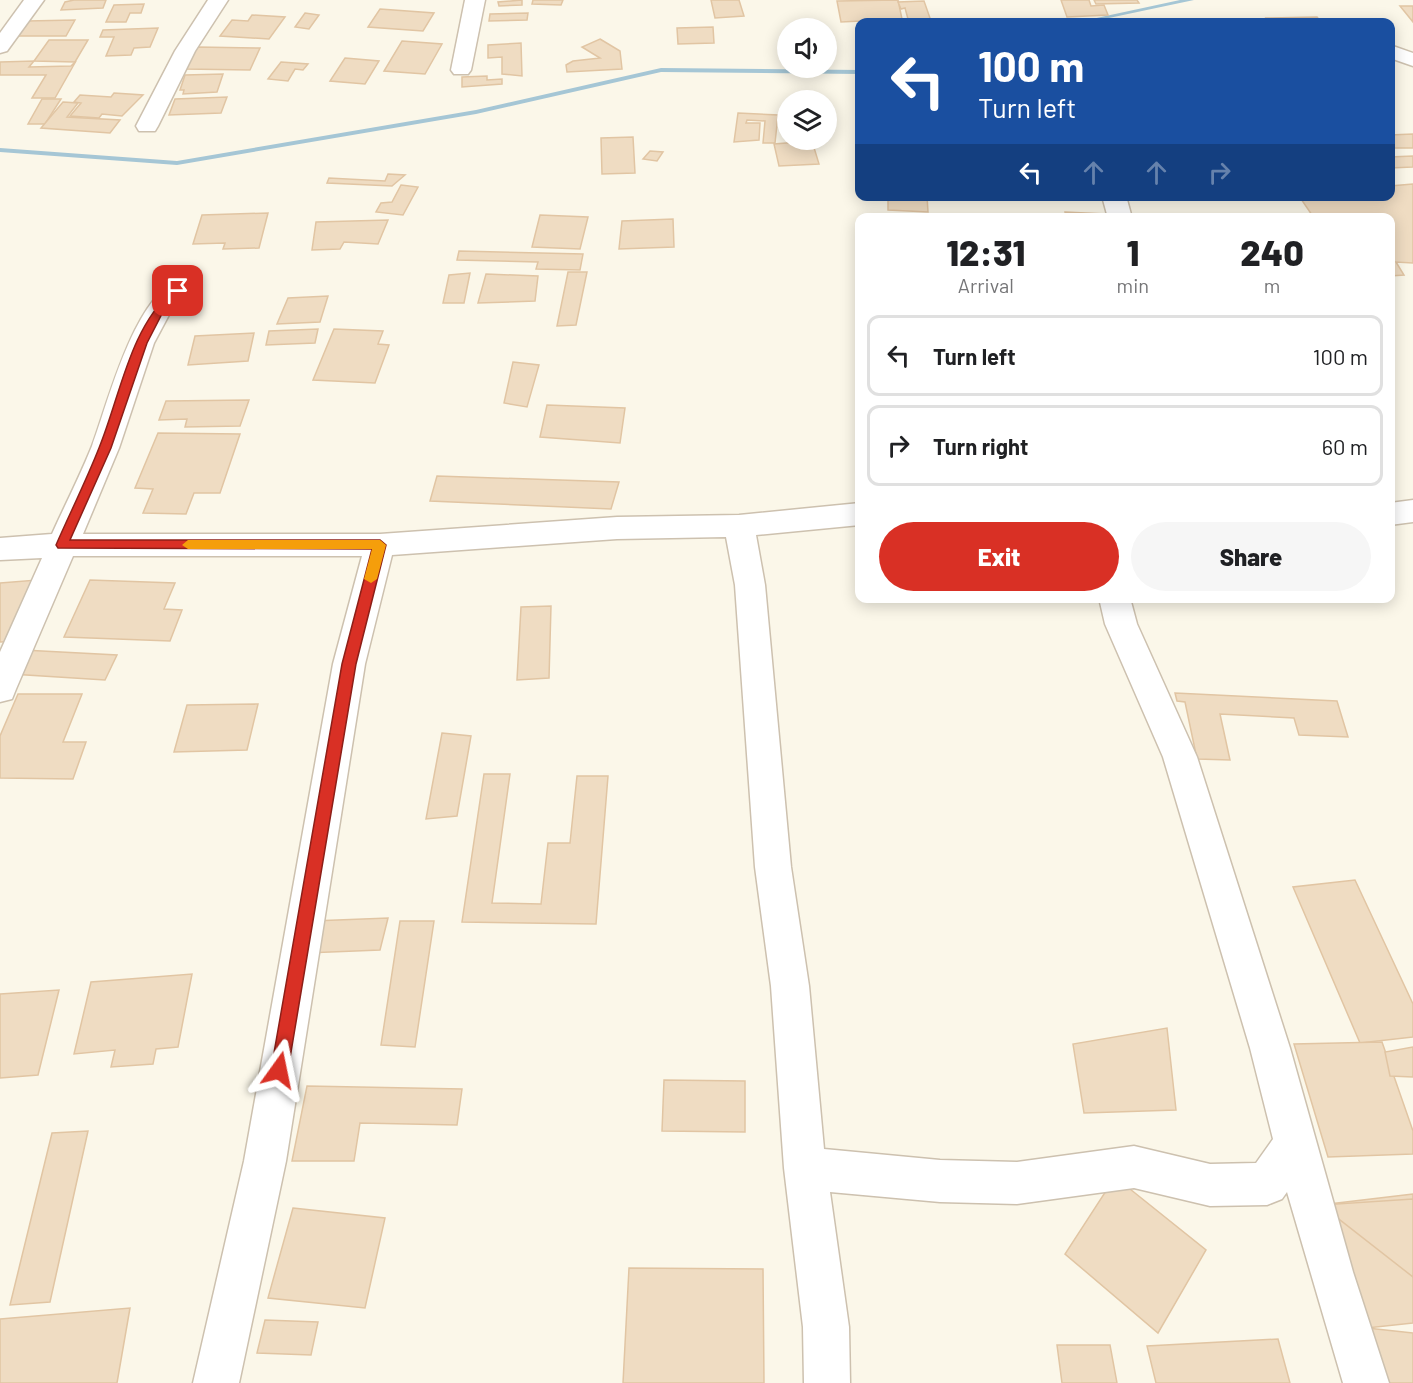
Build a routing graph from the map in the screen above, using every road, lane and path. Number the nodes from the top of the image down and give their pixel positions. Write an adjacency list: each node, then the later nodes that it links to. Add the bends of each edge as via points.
1 (34, 0): 4 (street)
2 (218, 0): 8 (street, via 185,51)
3 (475, 0): 7 (street)
4 (0, 47)
5 (1395, 53): 6 (street)
6 (1413, 60)
7 (460, 69)
8 (147, 126)
9 (187, 283): 14 (street, via 161,307 141,343 105,448)
10 (1413, 511): 11 (street)
11 (1395, 513)
12 (855, 514): 13 (street)
13 (739, 526): 15 (street, via 617,528); 20 (street, via 750,585 773,867 790,986)
14 (62, 545): 15 (street); 16 (street); 18 (street)
15 (380, 545): 21 (street, via 349,664 265,1161)
16 (0, 549)
17 (1115, 603): 19 (street, via 1180,758 1270,1048)
18 (0, 688)
19 (1295, 1143): 20 (street, via 1267,1184 1210,1185 1134,1167 1017,1183 940,1181); 23 (street)
20 (805, 1168): 22 (street, via 826,1327)
21 (216, 1383)
22 (827, 1383)
23 (1366, 1383)

